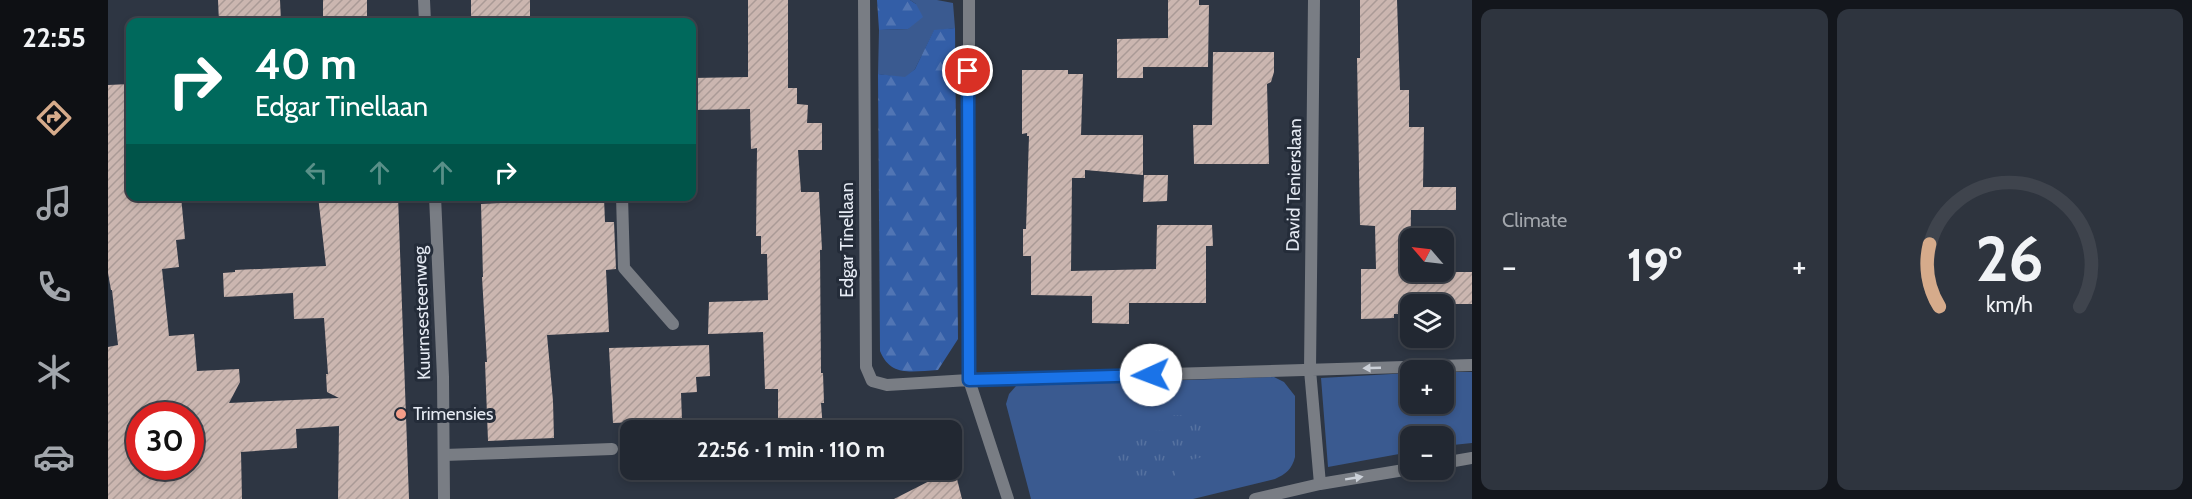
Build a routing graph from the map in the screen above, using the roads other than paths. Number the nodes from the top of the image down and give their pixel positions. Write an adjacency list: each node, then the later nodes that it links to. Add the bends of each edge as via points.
1 (424, 0): 5 (street)
2 (864, 0): 11 (street, Edgar Tinellaan, via 866,367 872,381 887,385)
3 (969, 0): 11 (street)
4 (1314, 0): 10 (street, David Tenierslaan)
5 (425, 18)
6 (435, 201): 13 (street, Kuurnsesteenweg)
7 (622, 201): 8 (street, via 624,268)
8 (673, 324)
9 (1472, 365): 10 (street, one-way to 10)
10 (1310, 370): 11 (street); 17 (street, David Tenierslaan)
11 (969, 380): 19 (street)
12 (612, 449): 13 (street)
13 (444, 455): 18 (street, Kuurnsesteenweg)
14 (1472, 458): 15 (street)
15 (1454, 461)
16 (1400, 471): 17 (street, one-way to 16)
17 (1320, 484): 20 (street)
18 (444, 499)
19 (1008, 499)
20 (1255, 499)

